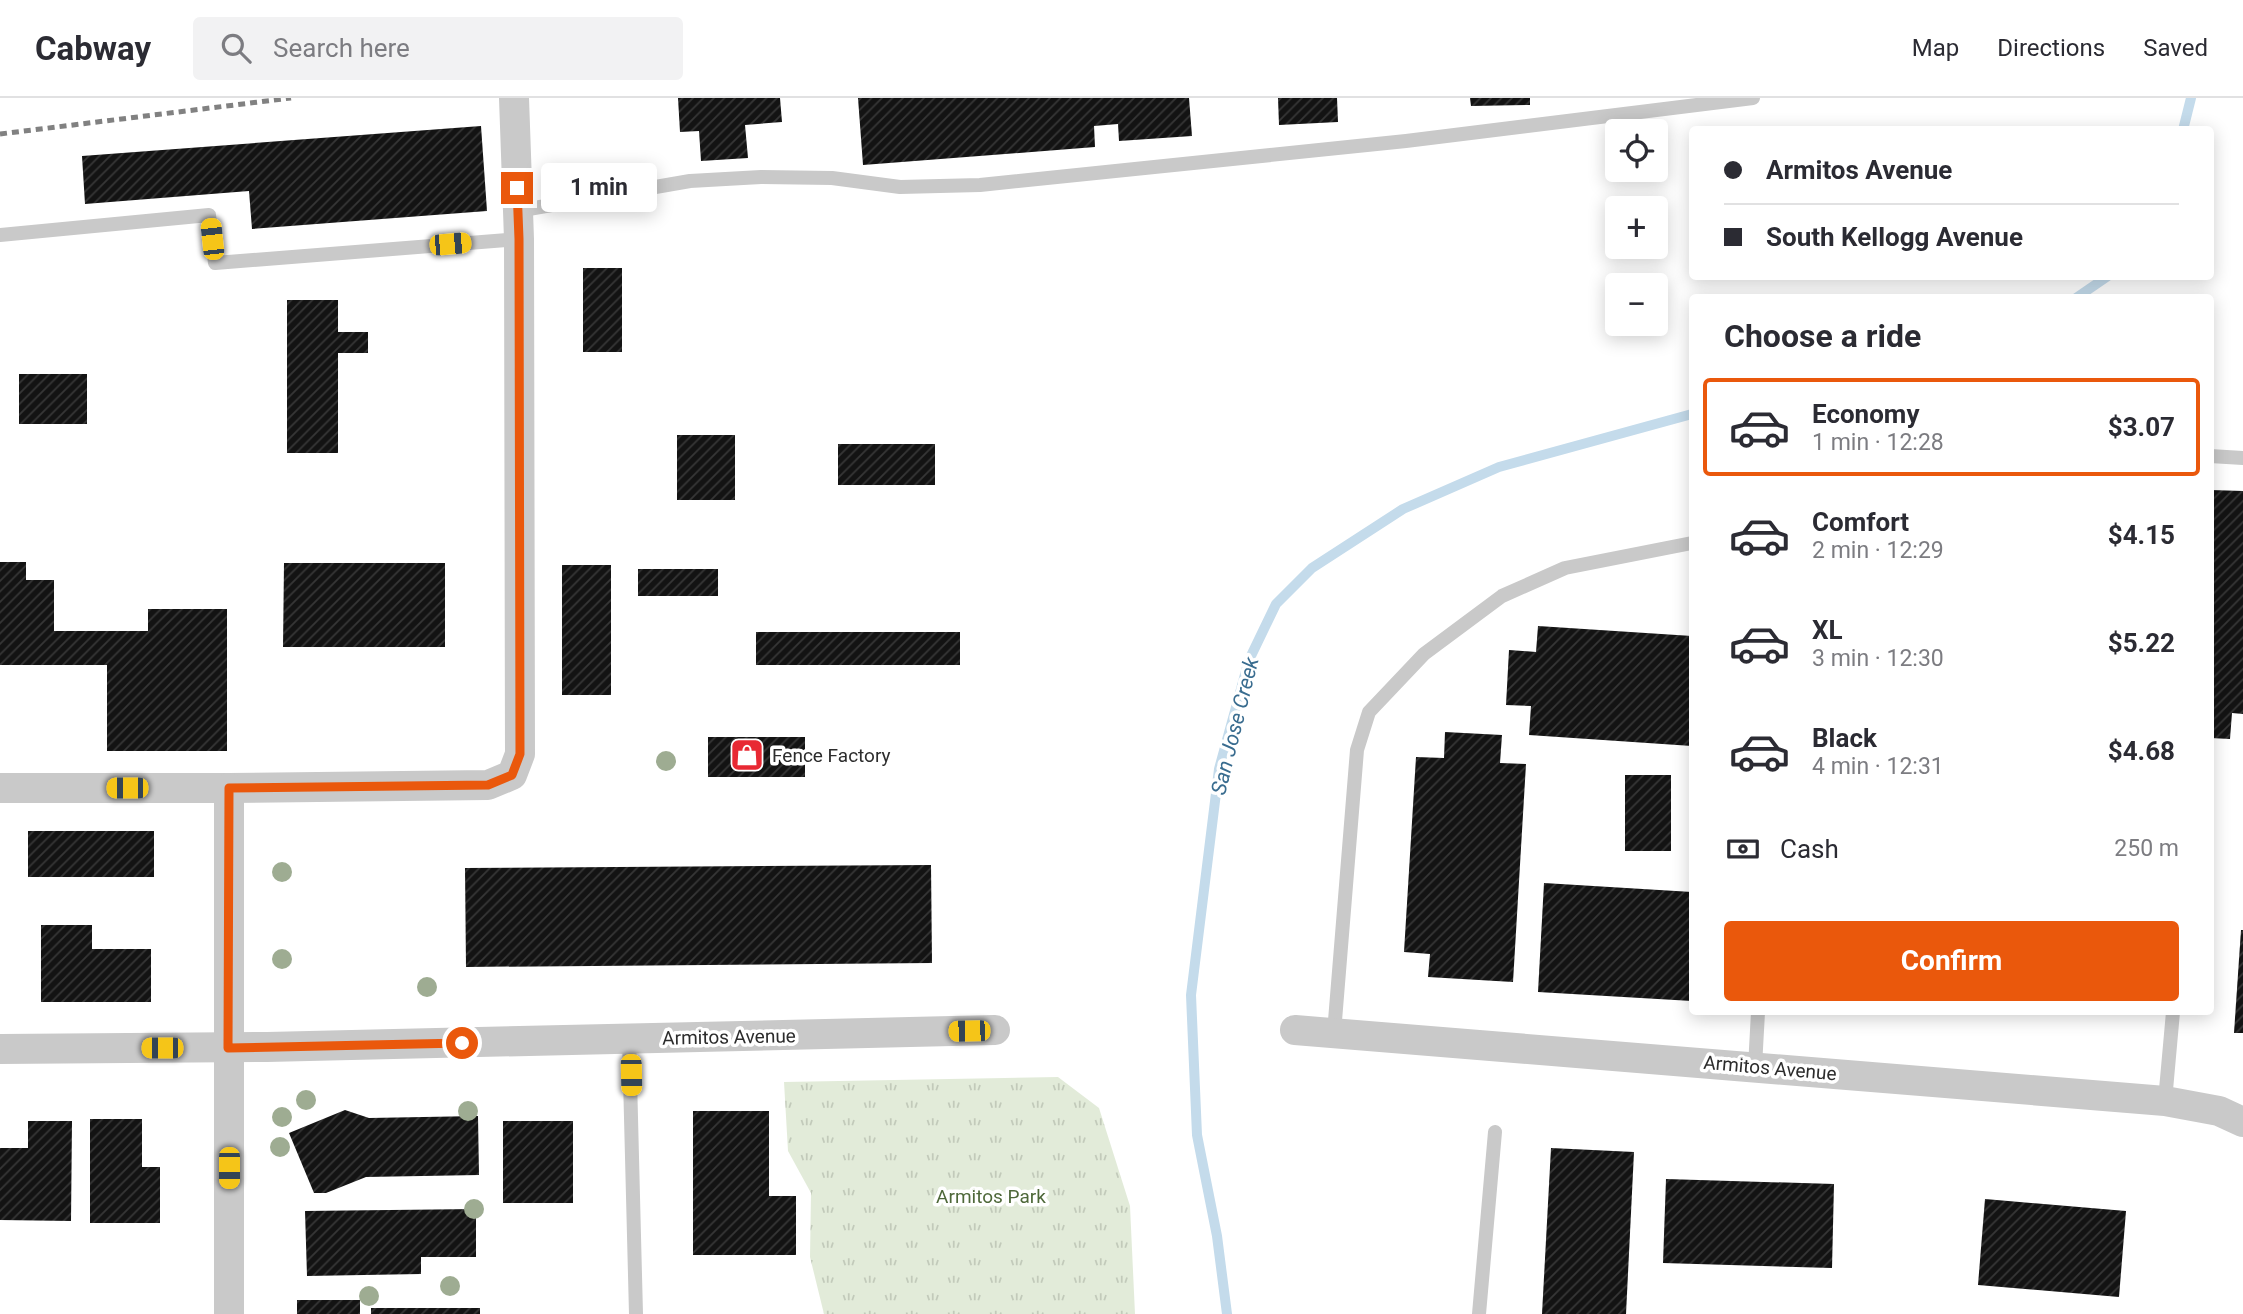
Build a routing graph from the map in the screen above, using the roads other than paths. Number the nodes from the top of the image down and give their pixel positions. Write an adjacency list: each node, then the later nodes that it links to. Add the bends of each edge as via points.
1 (514, 98): 3 (street)
2 (1753, 98): 3 (lane, via 1392,143 980,185 900,187 832,178 761,177 690,181)
3 (518, 225): 4 (lane, via 215,263 209,215); 9 (street, via 520,754 512,775 488,785)
4 (0, 234)
5 (2214, 456): 6 (lane)
6 (2243, 458)
7 (1689, 544): 14 (lane, via 1564,568 1502,596 1424,654 1369,712 1357,750)
8 (0, 788): 9 (street)
9 (229, 788): 16 (street)
10 (1758, 1015): 18 (lane)
11 (2173, 1015): 19 (lane)
12 (995, 1030): 15 (street, Armitos Avenue)
13 (1295, 1030): 14 (street, Armitos Avenue)
14 (1334, 1033): 18 (street, Armitos Avenue)
15 (629, 1039): 16 (street, Armitos Avenue); 23 (lane)
16 (228, 1048): 17 (street, Armitos Avenue); 22 (street)
17 (0, 1049)
18 (1755, 1067): 19 (street, Armitos Avenue)
19 (2165, 1101): 20 (street, Armitos Avenue, via 2219,1111)
20 (2243, 1122)
21 (1495, 1132): 24 (lane)
22 (229, 1314)
23 (636, 1314)
24 (1479, 1314)

